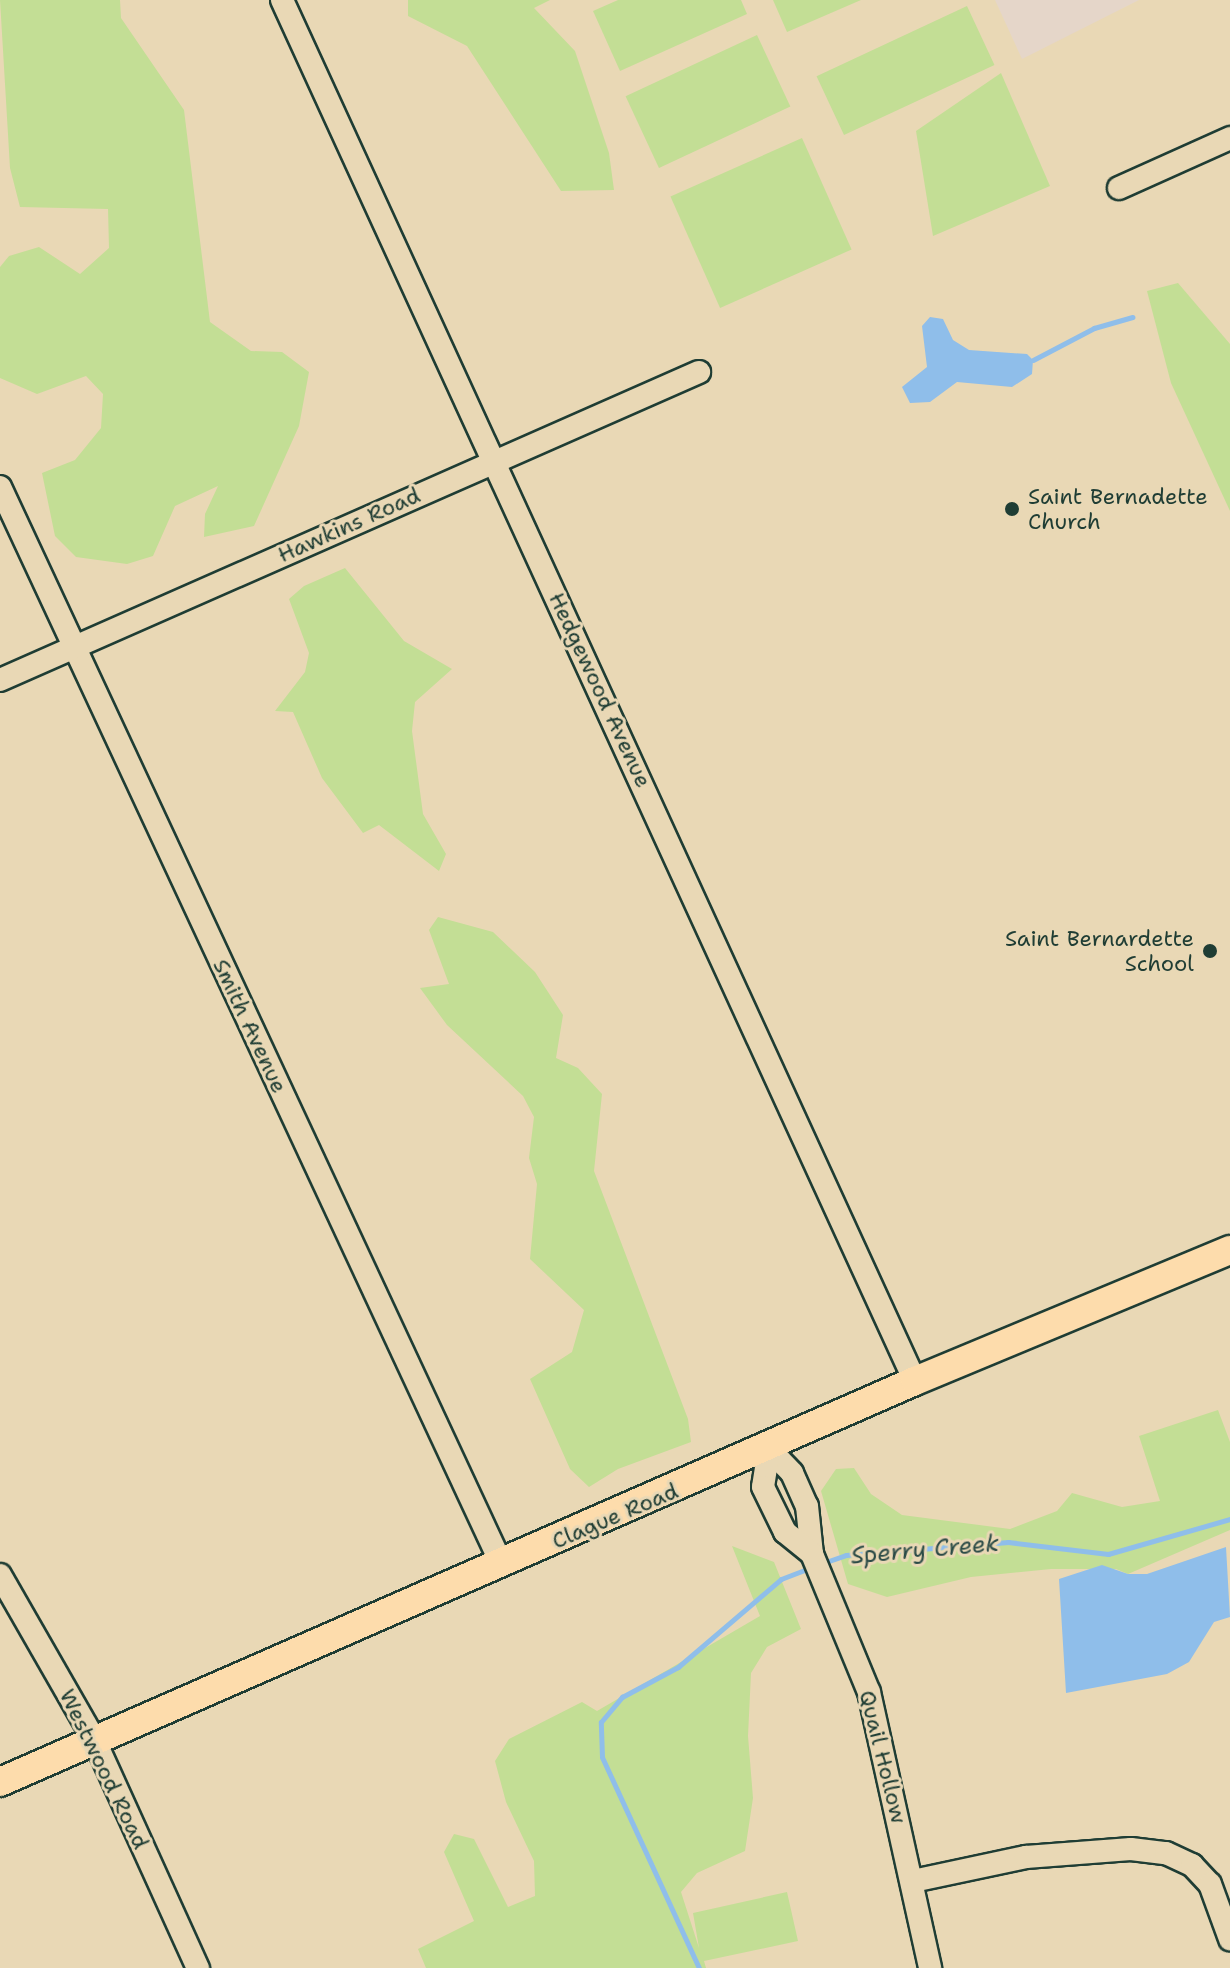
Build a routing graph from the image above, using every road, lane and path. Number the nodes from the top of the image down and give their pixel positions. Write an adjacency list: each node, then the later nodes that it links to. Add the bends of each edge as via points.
1 (282, 0): 5 (street, Hedgewood Avenue)
2 (1230, 138): 3 (street)
3 (1119, 188)
4 (699, 372): 5 (street, Hawkins Road)
5 (492, 462): 7 (street, Hawkins Road); 10 (street, Hedgewood Avenue)
6 (0, 487): 7 (street, Smith Avenue)
7 (74, 648): 8 (street, Hawkins Road); 13 (street, Smith Avenue)
8 (0, 680)
9 (1230, 1250): 10 (main road, Clague Road)
10 (915, 1381): 11 (main road, Clague Road)
11 (769, 1449): 12 (street, Quail Hollow, via 792,1473 807,1506); 12 (street, Quail Hollow, via 763,1487 785,1532); 13 (main road, Clague Road)
12 (812, 1554): 17 (street, Quail Hollow, via 869,1692)
13 (502, 1565): 15 (main road, Clague Road)
14 (0, 1575): 15 (street, Westwood Road)
15 (94, 1739): 16 (main road, Clague Road); 19 (street, Westwood Road)
16 (0, 1782)
17 (913, 1881): 18 (street, via 1026,1857 1131,1849 1166,1853 1192,1865 1210,1884); 20 (street, Quail Hollow)
18 (1230, 1939)
19 (198, 1968)
20 (930, 1968)

